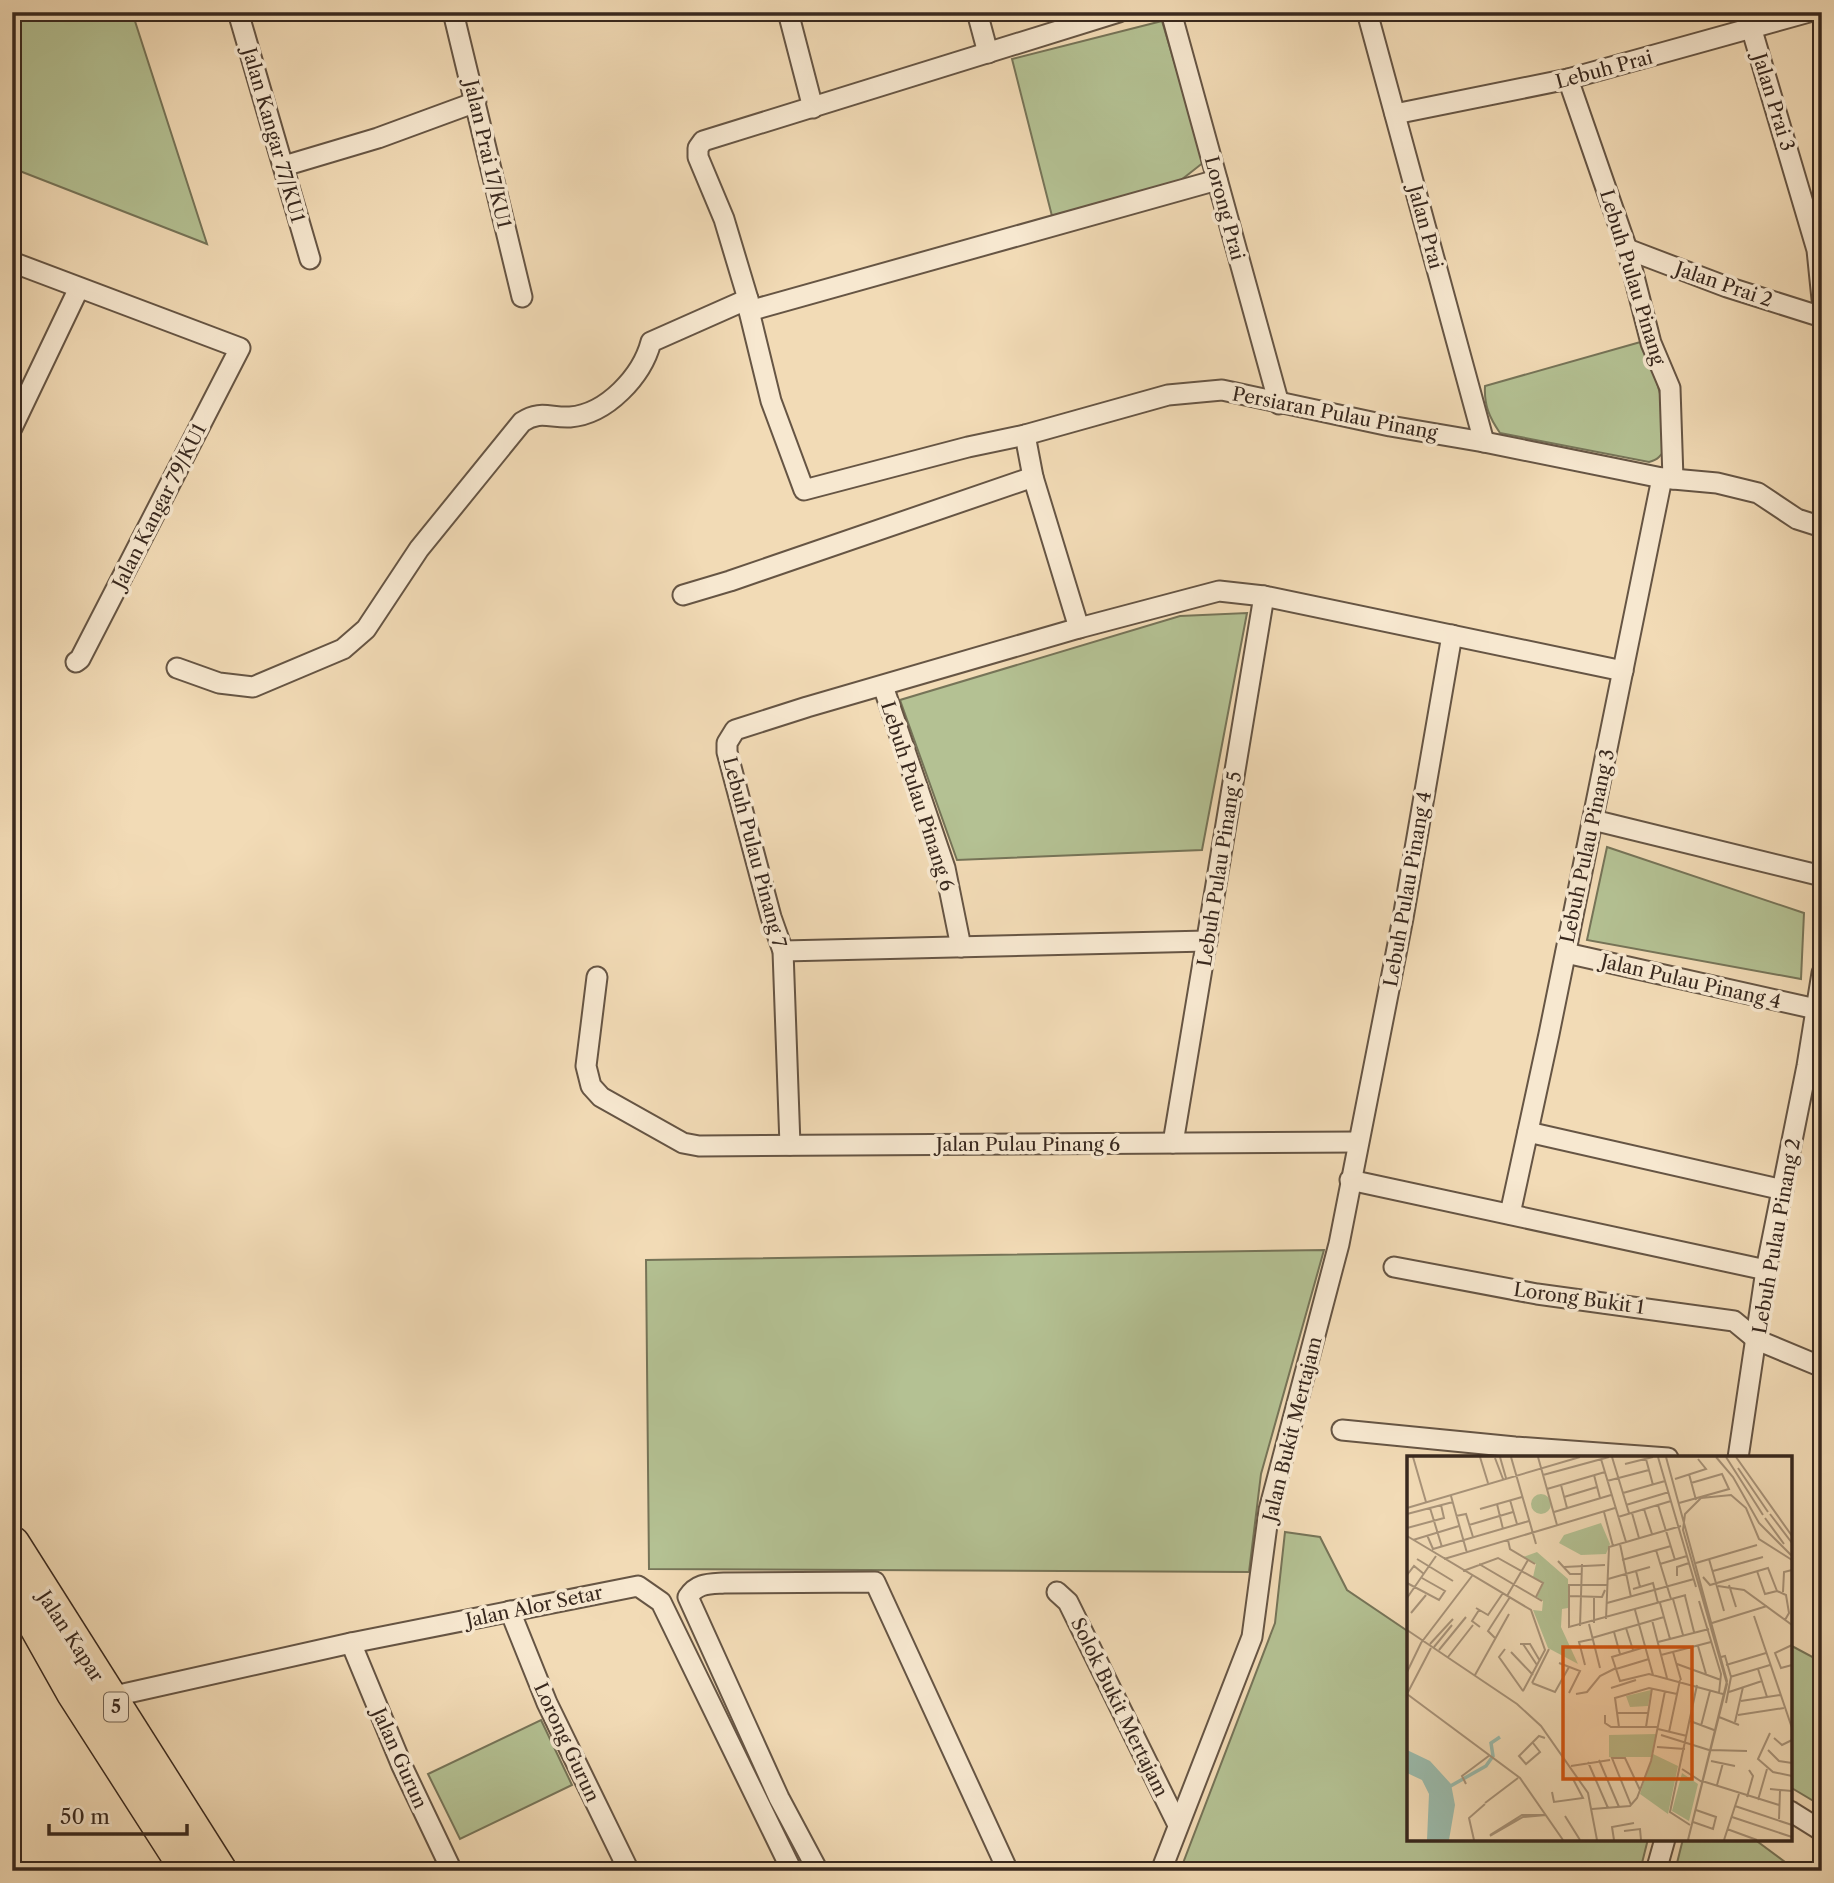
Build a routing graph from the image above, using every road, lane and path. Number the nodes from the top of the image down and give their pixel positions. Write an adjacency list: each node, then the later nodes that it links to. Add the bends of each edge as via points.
1 (238, 12): 15 (street, Jalan Kangar 77/KU1)
2 (453, 12): 12 (street, Jalan Prai 17/KU1)
3 (788, 12): 13 (street)
4 (977, 12): 10 (street)
5 (1118, 12): 10 (street)
6 (1171, 12): 16 (street, Lorong Prai)
7 (1367, 12): 14 (street, Jalan Prai)
8 (1809, 12): 9 (street, Lebuh Prai)
9 (1751, 27): 11 (street, Lebuh Prai); 22 (street, Jalan Prai 3, via 1817,250)
10 (988, 53): 13 (street)
11 (1568, 79): 14 (street, Lebuh Prai); 17 (street, Lebuh Pulau Pinang)
12 (476, 103): 15 (street); 21 (street, Jalan Prai 17/KU1)
13 (813, 108): 23 (street, via 703,141 698,148)
14 (1395, 114): 28 (street, Jalan Prai)
15 (284, 166): 18 (street, Jalan Kangar 77/KU1)
16 (1217, 180): 23 (street); 25 (street, Lorong Prai)
17 (1627, 249): 24 (street, Jalan Prai 2); 30 (street, Lebuh Pulau Pinang, via 1651,344 1670,388)
18 (310, 259)
19 (12, 262): 20 (street)
20 (79, 288): 26 (street); 36 (street, Jalan Kangar 79/KU1, via 240,348)
21 (522, 297)
22 (1822, 299)
23 (748, 305): 27 (street, Persiaran Pulau Pinang, via 771,401 804,490); 37 (street, via 651,342 648,355 620,393 589,414 534,414 522,422 419,549 366,629 343,649 253,687 219,683)
24 (1822, 317)
25 (1279, 404): 27 (street, Persiaran Pulau Pinang, via 1222,390 1168,395); 28 (street, Persiaran Pulau Pinang)
26 (12, 428)
27 (1025, 435): 29 (street)
28 (1484, 442): 30 (street, Persiaran Pulau Pinang)
29 (1033, 477): 32 (street); 34 (street)
30 (1667, 479): 31 (street, Persiaran Pulau Pinang, via 1717,483 1758,493 1797,519); 38 (street, Lebuh Pulau Pinang 3)
31 (1822, 527)
32 (684, 594)
33 (1264, 596): 34 (street, via 1219,591); 35 (street); 42 (street, Lebuh Pulau Pinang 5)
34 (1079, 628): 39 (street)
35 (1452, 635): 38 (street); 51 (street, Lebuh Pulau Pinang 4)
36 (76, 662)
37 (177, 668)
38 (1623, 671): 40 (street, Lebuh Pulau Pinang 3)
39 (883, 686): 43 (street, Lebuh Pulau Pinang 6, via 945,868); 44 (street, Lebuh Pulau Pinang 7, via 735,730 727,743)
40 (1593, 820): 41 (street); 45 (street, Lebuh Pulau Pinang 3)
41 (1822, 876)
42 (1207, 941): 43 (street); 52 (street, Lebuh Pulau Pinang 5)
43 (961, 947): 44 (street)
44 (783, 951): 53 (street, Lebuh Pulau Pinang 7)
45 (1566, 953): 48 (street, Jalan Pulau Pinang 4); 50 (street, Lebuh Pulau Pinang 3)
46 (1822, 973): 48 (street, Lebuh Pulau Pinang 2)
47 (597, 977): 53 (street, Jalan Pulau Pinang 6, via 586,1066 591,1086 601,1097 683,1143)
48 (1816, 1009): 49 (street, Lebuh Pulau Pinang 2)
49 (1814, 1070): 55 (street, Lebuh Pulau Pinang 2)
50 (1528, 1132): 55 (street); 56 (street, Lebuh Pulau Pinang 3)
51 (1358, 1142): 52 (street, Jalan Pulau Pinang 6); 54 (street, Jalan Bukit Mertajam)
52 (1173, 1143): 53 (street, Jalan Pulau Pinang 6)
53 (790, 1145)
54 (1350, 1181): 56 (street); 71 (street, Jalan Bukit Mertajam, via 1339,1244 1269,1510 1252,1637)
55 (1783, 1190): 58 (street, Lebuh Pulau Pinang 2)
56 (1510, 1214): 58 (street)
57 (1394, 1267): 59 (street, Lorong Bukit 1, via 1537,1294 1734,1321)
58 (1766, 1270): 59 (street, Lebuh Pulau Pinang 2)
59 (1757, 1340): 60 (street, Lorong Bukit 1); 63 (street, Lebuh Pulau Pinang 2)
60 (1822, 1367)
61 (1342, 1430): 62 (street)
62 (1640, 1456)
63 (1738, 1456)
64 (12, 1544): 69 (highway, Jalan Kapar / 5)
65 (12, 1585): 74 (highway, Jalan Kapar / 5, via 74,1692)
66 (1057, 1592): 71 (street, Solok Bukit Mertajam, via 1068,1602)
67 (510, 1611): 68 (street, Jalan Alor Setar); 77 (street, Lorong Gurun, via 547,1703); 78 (street, Jalan Alor Setar, via 638,1586 661,1602)
68 (351, 1643): 69 (street, Jalan Alor Setar); 76 (street, Jalan Gurun)
69 (110, 1697): 75 (highway, Jalan Kapar / 5)
70 (1792, 1812): 72 (street)
71 (1178, 1825): 81 (street, Jalan Bukit Mertajam)
72 (1822, 1831)
73 (1664, 1841): 82 (street)
74 (189, 1871)
75 (219, 1871)
76 (452, 1871)
77 (629, 1871)
78 (792, 1871)
79 (818, 1871): 80 (street, via 779,1798 688,1597 699,1586 875,1582)
80 (1008, 1871)
81 (1161, 1871)
82 (1656, 1871)

